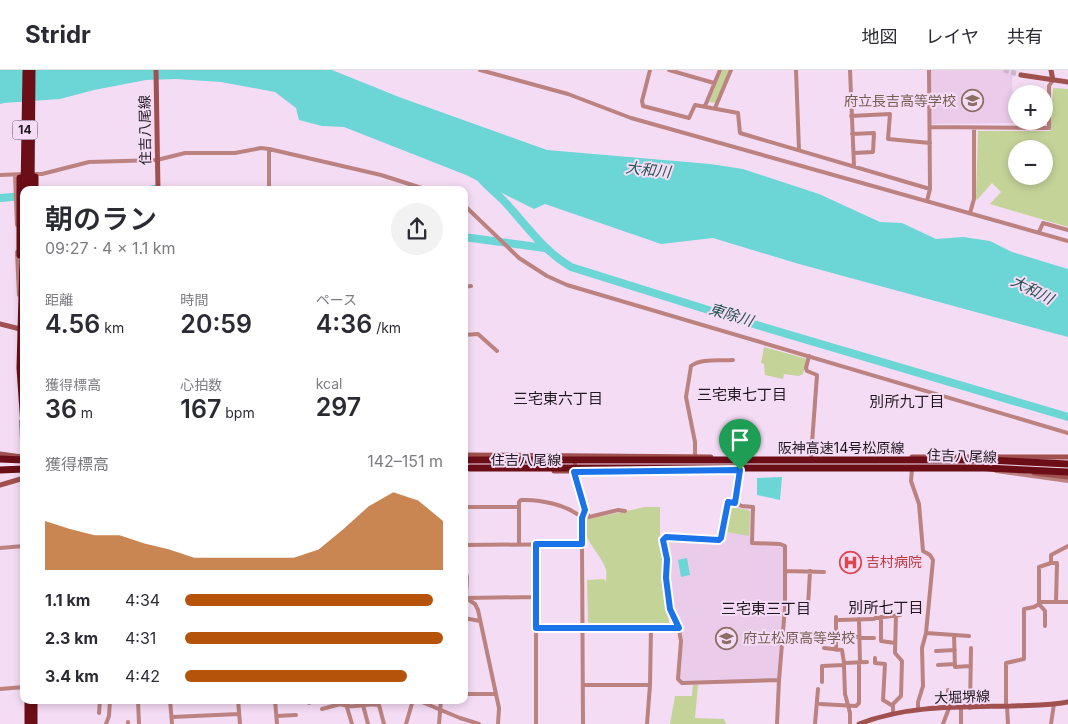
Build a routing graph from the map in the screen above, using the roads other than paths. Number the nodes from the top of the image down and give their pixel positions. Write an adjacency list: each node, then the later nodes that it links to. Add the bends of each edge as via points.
1 (24, 70): 32 (highway, bridge); 33 (highway, 14, bridge)
2 (33, 70): 34 (highway, 14, bridge); 35 (highway, bridge)
3 (156, 70): 27 (main road, 住吉八尾線)
4 (480, 70): 41 (street, via 568,94 631,118)
5 (650, 70): 17 (street, via 642,101 644,106 690,118 694,105)
6 (669, 70): 16 (street)
7 (720, 70): 16 (street)
8 (731, 70): 18 (street)
9 (796, 70): 25 (street)
10 (850, 70): 19 (street)
11 (929, 70): 20 (street)
12 (1051, 70): 14 (main road)
13 (1021, 75): 14 (main road)
14 (1053, 80): 15 (main road); 21 (street, via 1049,86 1048,128)
15 (1068, 82)
16 (714, 83): 17 (street)
17 (705, 106): 18 (street)
18 (715, 108): 25 (street, via 738,113 740,133)
19 (851, 116): 22 (street); 23 (street, via 890,114 888,139)
20 (930, 127): 21 (street); 23 (street)
21 (974, 128): 43 (street, via 974,198)
22 (852, 134): 26 (street); 26 (street, via 874,133 874,152)
23 (930, 143): 40 (street)
24 (269, 149): 27 (street); 38 (street); 39 (street)
25 (799, 150): 28 (street)
26 (854, 154): 28 (street)
27 (157, 158): 29 (street, via 89,162); 37 (main road, 住吉八尾線)
28 (854, 166): 40 (street)
29 (37, 173): 31 (street); 36 (street)
30 (0, 174): 31 (street)
31 (15, 175): 49 (street)
32 (22, 186)
33 (24, 186)
34 (35, 186)
35 (35, 186)
36 (35, 186)
37 (158, 186)
38 (269, 186)
39 (415, 186)
40 (930, 189): 41 (street)
41 (927, 200): 43 (street)
42 (468, 209): 54 (street, via 519,258 547,276)
43 (970, 213): 45 (street)
44 (1068, 230): 45 (street, via 1043,224)
45 (1039, 232): 46 (street)
46 (1068, 241)
47 (468, 286): 48 (street)
48 (471, 286)
49 (20, 298)
50 (0, 324): 51 (main road)
51 (20, 329)
52 (468, 335): 53 (street, via 478,334)
53 (497, 351)
54 (809, 356): 56 (street); 62 (street, via 807,371 817,375)
55 (733, 360): 60 (street, via 703,361 691,366 686,397)
56 (1068, 433)
57 (0, 454): 65 (main road)
58 (468, 455): 59 (main road, 住吉八尾線)
59 (575, 456): 60 (main road, 住吉八尾線); 78 (street)
60 (695, 456): 61 (main road, 住吉八尾線)
61 (740, 457): 62 (main road, 住吉八尾線); 77 (street)
62 (811, 457): 63 (main road, 住吉八尾線)
63 (1068, 457)
64 (0, 458): 66 (highway, bridge)
65 (20, 459)
66 (20, 460)
67 (20, 460): 69 (highway, bridge)
68 (468, 460): 70 (highway, 阪神高速14号松原線, bridge, via 986,460)
69 (0, 463)
70 (1068, 463)
71 (912, 466): 72 (main road, 住吉八尾線); 77 (main road, 住吉八尾線); 120 (street, via 911,481 920,504 923,552 933,560)
72 (981, 466): 79 (main road, 住吉八尾線); 81 (street, via 1000,472)
73 (468, 468): 78 (main road, 住吉八尾線)
74 (468, 468): 79 (highway, 阪神高速14号松原線, bridge, via 986,468 1049,470)
75 (20, 469): 76 (highway)
76 (0, 470)
77 (740, 470): 78 (main road, 住吉八尾線); 84 (street)
78 (574, 472): 83 (street)
79 (1068, 474)
80 (20, 479): 82 (main road)
81 (1068, 481)
82 (0, 485)
83 (583, 503): 87 (street); 89 (street)
84 (735, 503): 99 (street, via 753,507 752,543 785,546); 119 (street, via 728,502 719,540 666,537 663,540 670,609)
85 (468, 506): 86 (street)
86 (519, 507): 89 (street, via 521,500 532,500); 91 (street)
87 (585, 510): 88 (street, via 589,518); 90 (street)
88 (625, 511)
89 (577, 514): 90 (street)
90 (582, 518): 93 (street)
91 (519, 544): 92 (street); 94 (street)
92 (536, 544): 93 (street); 103 (street)
93 (582, 544): 117 (street)
94 (468, 545)
95 (20, 546): 97 (street)
96 (1068, 546): 98 (street, via 1051,555)
97 (0, 548)
98 (1051, 563): 105 (street, via 1057,563); 107 (street, via 1039,567)
99 (786, 571): 100 (street); 139 (street)
100 (810, 571): 101 (street); 108 (street)
101 (824, 572)
102 (468, 597): 103 (street)
103 (536, 597): 116 (street)
104 (468, 599): 114 (street, via 475,604)
105 (1056, 602): 106 (street); 107 (street)
106 (1068, 602)
107 (1038, 603): 115 (street, via 1045,611); 170 (street, via 1024,609 1024,659 1006,663)
108 (808, 606)
109 (876, 610): 110 (street, via 876,618)
110 (881, 617): 126 (street, via 881,642); 126 (street, via 898,615)
111 (468, 619): 114 (street)
112 (859, 619): 113 (street); 124 (street); 129 (street, via 837,618)
113 (874, 619)
114 (480, 621): 148 (street)
115 (1045, 626)
116 (536, 628): 117 (street); 198 (street)
117 (582, 628): 118 (street); 141 (street)
118 (651, 628): 119 (street); 142 (street)
119 (679, 628): 139 (street, via 678,679 682,683)
120 (926, 633): 121 (street); 177 (street)
121 (954, 635): 122 (street); 130 (street)
122 (969, 636)
123 (839, 637): 124 (street)
124 (860, 638): 125 (street); 133 (street)
125 (874, 638)
126 (895, 643): 169 (street, via 895,653 902,661 901,696)
127 (824, 648): 129 (street)
128 (971, 648): 138 (street)
129 (836, 650): 135 (street, via 842,650)
130 (955, 650): 131 (street); 136 (street)
131 (936, 651)
132 (875, 658): 169 (street, via 875,663 885,664 883,700)
133 (859, 662): 134 (street); 135 (street); 168 (street, via 858,703 856,706)
134 (867, 662)
135 (844, 664): 140 (street, via 822,666); 168 (street)
136 (955, 664): 137 (street); 138 (street, via 955,668)
137 (938, 665)
138 (970, 666): 174 (street)
139 (779, 680): 201 (street)
140 (822, 682)
141 (583, 685): 142 (street); 199 (street)
142 (650, 685): 200 (street)
143 (20, 686): 144 (street)
144 (0, 689)
145 (818, 689): 202 (street)
146 (948, 690): 150 (street)
147 (468, 694): 148 (street)
148 (496, 694): 197 (street)
149 (965, 697): 150 (street)
150 (948, 698): 172 (street)
151 (1068, 702): 166 (main road, 大堀堺線)
152 (28, 704): 184 (highway)
153 (34, 704): 185 (highway)
154 (100, 704): 178 (street)
155 (110, 704): 186 (street)
156 (138, 704): 187 (street)
157 (170, 704): 183 (street)
158 (238, 704): 180 (street)
159 (275, 704): 182 (street)
160 (336, 704): 175 (street)
161 (344, 704): 171 (street)
162 (414, 704): 194 (street)
163 (426, 704): 176 (street)
164 (440, 704): 176 (street)
165 (820, 704): 168 (street)
166 (1054, 704): 170 (main road, 大堀堺線); 208 (street)
167 (363, 705): 171 (street); 192 (street); 193 (street, via 379,705)
168 (847, 705): 203 (street)
169 (893, 706): 179 (street)
170 (1006, 706): 174 (main road, 大堀堺線); 207 (street)
171 (348, 707): 191 (street)
172 (949, 708): 173 (main road, 大堀堺線); 177 (main road, 大堀堺線); 205 (street)
173 (961, 708): 174 (main road, 大堀堺線); 206 (street)
174 (970, 708)
175 (322, 709)
176 (439, 709): 195 (street); 196 (street)
177 (918, 710): 179 (main road, 大堀堺線)
178 (99, 713)
179 (893, 713): 204 (main road, 大堀堺線)
180 (239, 714): 183 (street); 189 (street)
181 (296, 715): 182 (street)
182 (276, 716): 190 (street)
183 (172, 717): 188 (street)
184 (28, 724)
185 (34, 724)
186 (106, 724)
187 (139, 724)
188 (172, 724)
189 (240, 724)
190 (277, 724)
191 (352, 724)
192 (368, 724)
193 (384, 724)
194 (406, 724)
195 (438, 724)
196 (479, 724)
197 (498, 724)
198 (536, 724)
199 (583, 724)
200 (647, 724)
201 (777, 724)
202 (815, 724)
203 (850, 724)
204 (859, 724)
205 (943, 724)
206 (961, 724)
207 (1008, 724)
208 (1051, 724)

